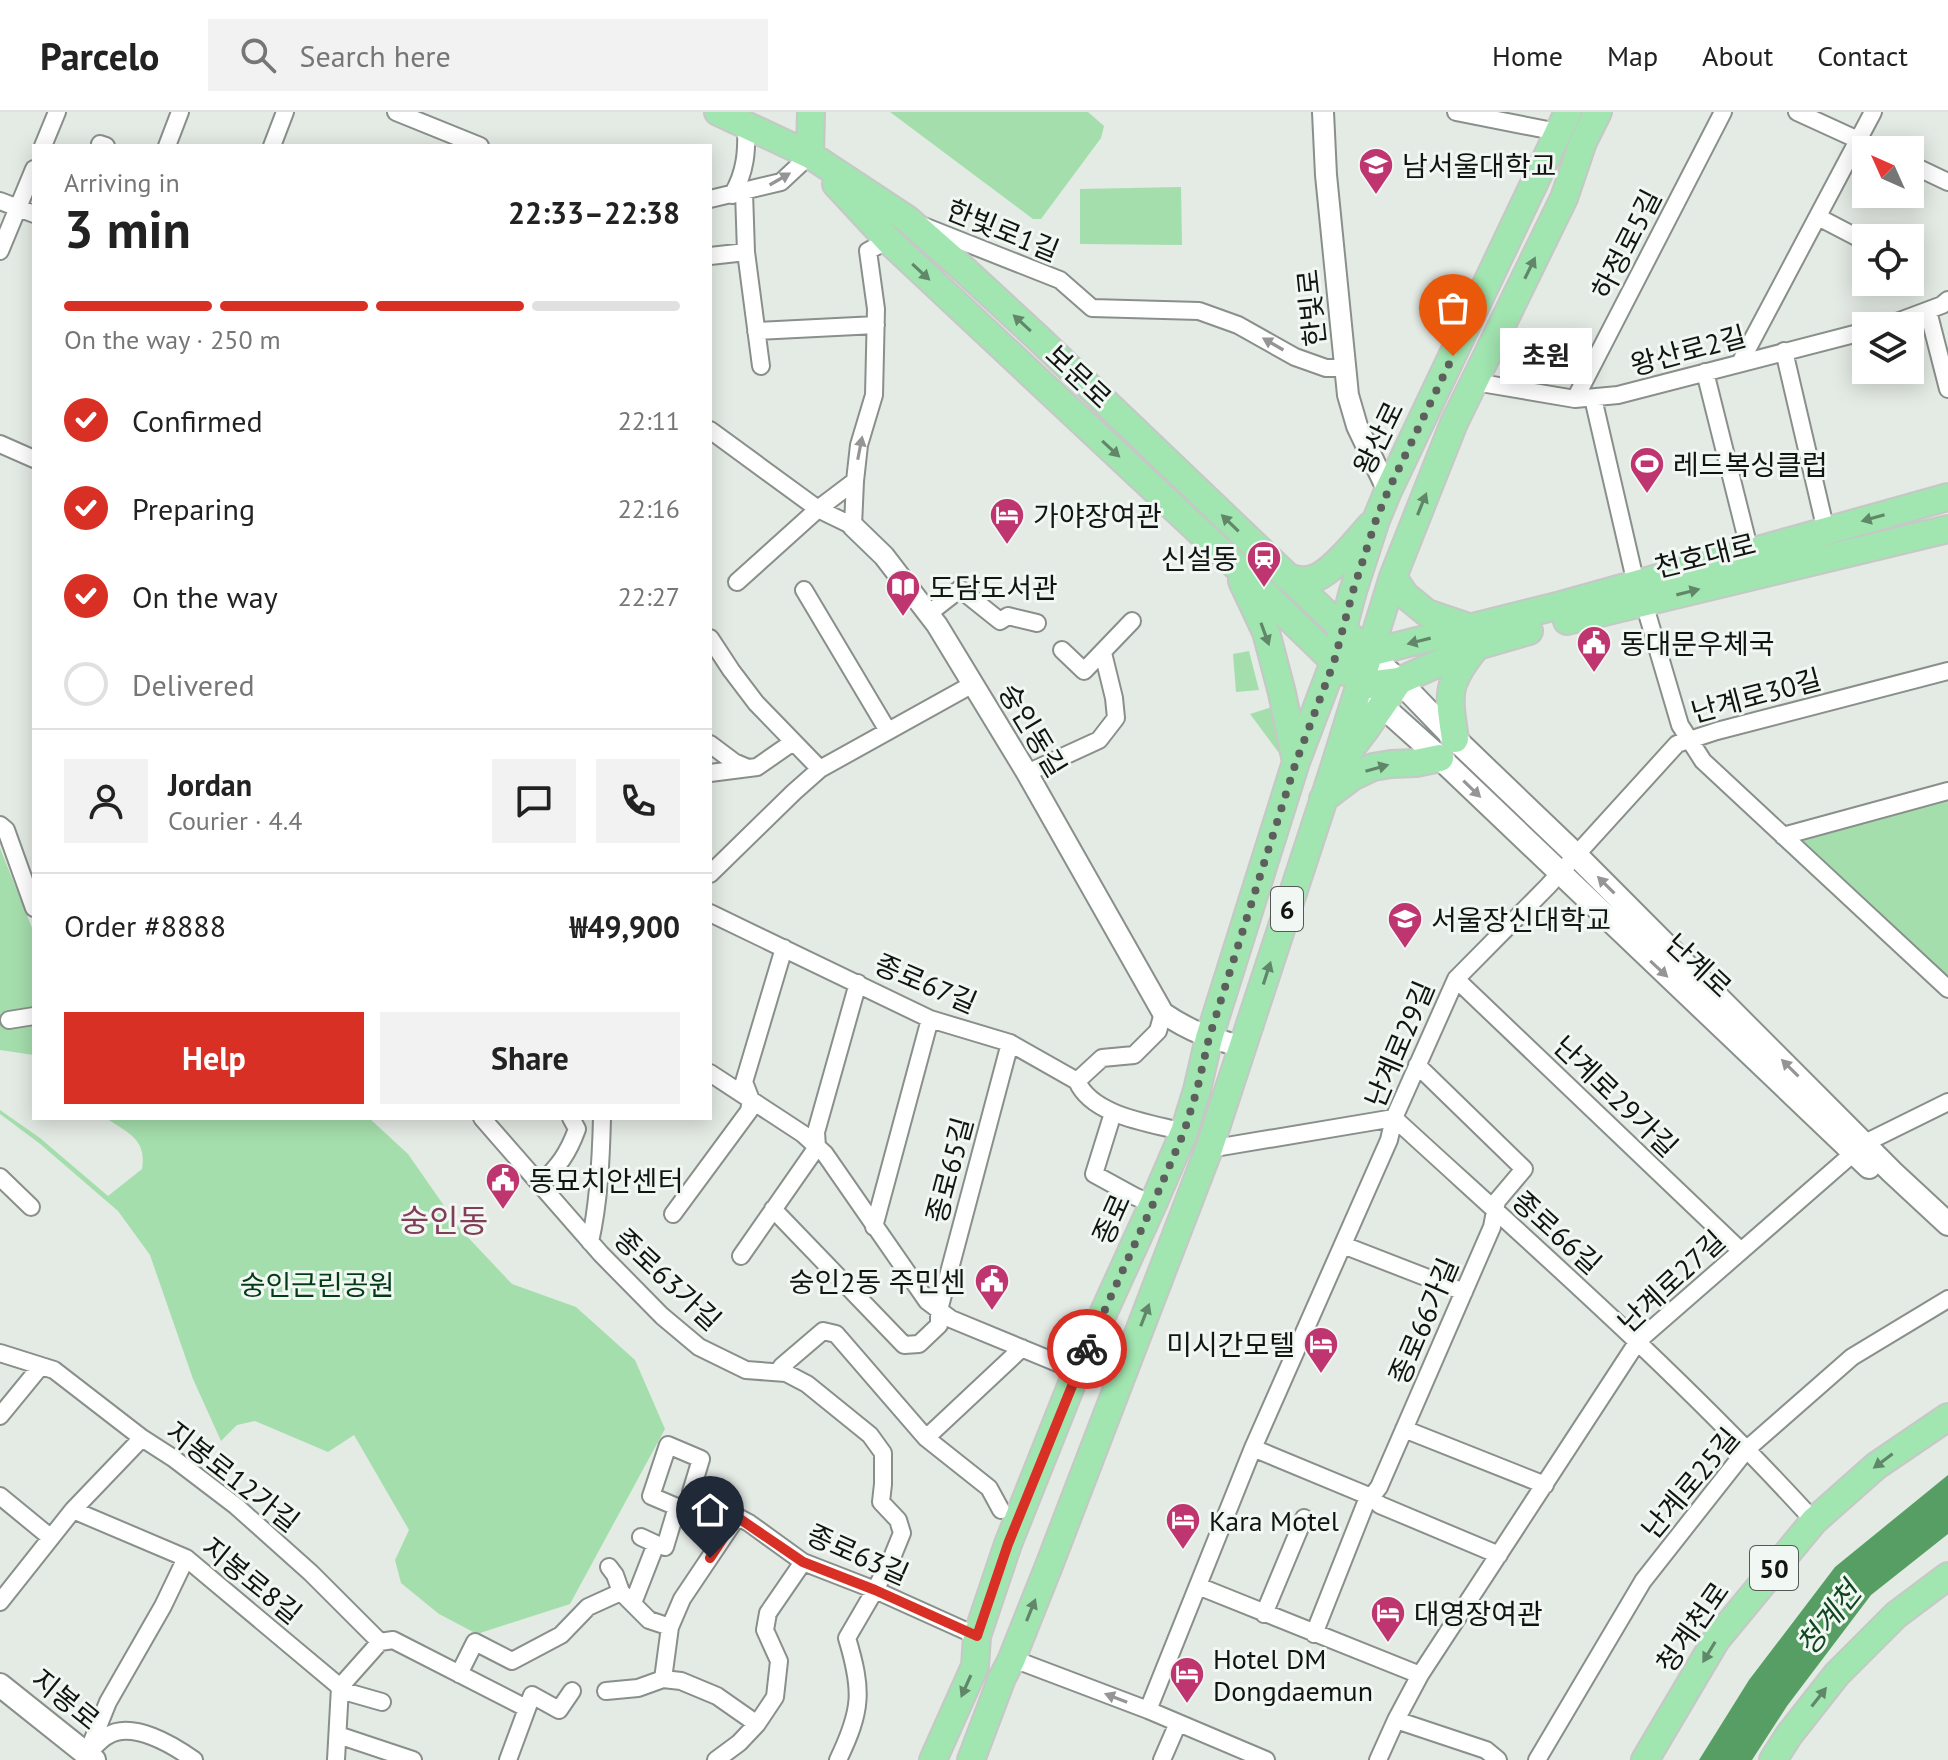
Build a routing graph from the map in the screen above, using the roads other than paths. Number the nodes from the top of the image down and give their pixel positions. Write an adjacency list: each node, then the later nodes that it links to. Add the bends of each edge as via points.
1 (57, 112): 18 (street)
2 (180, 112): 19 (street)
3 (285, 112): 20 (street)
4 (396, 112): 13 (street)
5 (719, 112): 15 (main road, 보문로)
6 (811, 112): 23 (main road)
7 (1323, 112): 47 (street, 한빛로)
8 (1456, 112): 14 (street, 왕산로)
9 (1598, 112): 49 (main road, one-way to 9, via 1564,198)
10 (1723, 112): 52 (street, 하정로5길)
11 (1797, 112): 17 (street)
12 (1873, 112): 16 (street)
13 (424, 117): 21 (street)
14 (1563, 122): 57 (main road, 왕산로)
15 (746, 125): 23 (main road, 보문로); 27 (street)
16 (1860, 136)
17 (1852, 137)
18 (44, 144)
19 (168, 144)
20 (273, 144)
21 (476, 144)
22 (1852, 152): 31 (street)
23 (810, 155): 27 (street, one-way to 23, via 781,182); 32 (main road, 보문로); 34 (main road, 보문로)
24 (1924, 171): 26 (street)
25 (32, 180): 30 (street)
26 (1948, 182)
27 (738, 194): 28 (street); 36 (street)
28 (712, 199)
29 (0, 201): 30 (street)
30 (26, 211): 35 (street)
31 (1818, 217): 33 (street); 45 (street)
32 (907, 219): 47 (street, 한빛로1길, one-way to 32, via 1326,368 1295,357 1238,325 1199,311 1092,308 1060,280); 66 (main road, 보문로, one-way to 32)
33 (1852, 235)
34 (888, 240): 41 (street, via 868,251); 65 (main road, 보문로, one-way to 65)
35 (0, 251)
36 (746, 252): 37 (street); 42 (street)
37 (712, 256)
38 (1948, 300): 39 (street)
39 (1928, 311): 40 (street); 50 (street)
40 (1924, 312)
41 (876, 325): 42 (street); 56 (street, one-way to 41, via 874,395)
42 (756, 331): 46 (street)
43 (1852, 334): 44 (street, 왕산로2길)
44 (1784, 351): 45 (street, 왕산로2길); 63 (street)
45 (1740, 363): 48 (street, 왕산로2길)
46 (761, 366)
47 (1346, 368): 57 (street, 한빛로, via 1357,426)
48 (1705, 372): 51 (street, 왕산로2길); 64 (street, 천호대로)
49 (1475, 382): 52 (street, 왕산로2길); 67 (main road, one-way to 49)
50 (1948, 389)
51 (1593, 398): 52 (street, 왕산로2길); 70 (street, 천호대로)
52 (1575, 399)
53 (712, 431): 59 (street, 숭인동길)
54 (1, 448): 55 (street)
55 (32, 458)
56 (855, 481): 59 (street); 61 (street)
57 (1388, 491): 60 (main road, 왕산로)
58 (1948, 497): 63 (main road, 천호대로, one-way to 63)
59 (818, 509): 61 (street, 숭인동길); 68 (street)
60 (1376, 520): 66 (main road, via 1326,572 1305,581); 75 (main road, 왕산로)
61 (853, 526): 72 (street, 숭인동길, via 884,556)
62 (1948, 529): 70 (main road, 천호대로, one-way to 62)
63 (1826, 531): 64 (main road, 천호대로)
64 (1750, 552): 70 (main road, 천호대로)
65 (1233, 563): 71 (main road, 보문로); 92 (main road, one-way to 92, via 1266,632)
66 (1286, 577): 71 (main road); 75 (main road, 보문로)
67 (1393, 577): 76 (main road, via 1427,613); 80 (main road)
68 (737, 582)
69 (804, 590): 87 (street)
70 (1640, 594): 76 (main road, 천호대로); 88 (street)
71 (1266, 596): 81 (main road, 보문로)
72 (928, 614): 74 (street, via 960,589 1000,621 1008,616); 84 (street, 숭인동길)
73 (1132, 621): 79 (street)
74 (1037, 623)
75 (1343, 629): 80 (main road, 보문로); 81 (main road, 왕산로)
76 (1474, 637): 80 (main road, one-way to 80); 83 (main road); 91 (main road, via 1452,682)
77 (712, 641): 89 (street, via 756,703)
78 (1062, 650): 79 (street, via 1084,671)
79 (1103, 653): 97 (street, via 1116,718 1099,740)
80 (1368, 653): 81 (main road); 83 (main road, 난계로); 85 (main road)
81 (1334, 662): 85 (main road, 보문로); 92 (main road, 종로 / 6)
82 (1948, 671): 88 (street, 난계로30길)
83 (1399, 681): 85 (main road); 86 (main road); 91 (main road, 난계로, via 1427,711)
84 (973, 684): 87 (street); 97 (street, 숭인동길)
85 (1360, 686): 86 (main road, 난계로); 95 (main road, 6)
86 (1382, 706): 91 (main road, 난계로, via 1409,730); 95 (main road)
87 (888, 731): 94 (street)
88 (1689, 741): 101 (street, via 1703,761); 102 (street, 난계로30길, via 1677,744)
89 (793, 742): 93 (street); 94 (street)
90 (712, 746): 93 (street)
91 (1447, 749): 99 (main road, one-way to 91, via 1373,767 1416,763); 102 (main road, 난계로); 104 (main road, 난계로, one-way to 104)
92 (1296, 762): 115 (main road, 종로 / 6)
93 (748, 768): 96 (street)
94 (820, 769): 103 (street)
95 (1333, 771): 99 (main road, 6)
96 (712, 773)
97 (1027, 773): 111 (street, 숭인동길)
98 (1948, 791): 101 (street)
99 (1323, 799): 117 (main road, 6, one-way to 99)
100 (0, 825): 105 (street)
101 (1783, 836): 110 (street)
102 (1576, 855): 104 (street, 난계로29길); 130 (main road, 난계로, one-way to 102)
103 (712, 872)
104 (1559, 874): 108 (street, 난계로29길); 130 (main road, 난계로, one-way to 130)
105 (32, 902)
106 (712, 914): 107 (street, 종로67길)
107 (784, 948): 109 (street, 종로67길); 121 (street, via 744,1082)
108 (1456, 979): 118 (street, 난계로29길); 144 (street, 난계로29가길)
109 (858, 983): 113 (street, 종로67길); 129 (street, via 816,1132)
110 (1948, 989)
111 (1163, 1013): 115 (street); 120 (street, via 1158,1031 1134,1055 1102,1058)
112 (32, 1016): 114 (street)
113 (930, 1019): 116 (street, 종로67길); 140 (street, 종로65길)
114 (9, 1020)
115 (1209, 1038): 117 (street); 128 (main road, 종로 / 6)
116 (1010, 1043): 120 (street, 종로67길); 148 (street, 종로65길)
117 (1243, 1047): 131 (main road, 6)
118 (1417, 1065): 124 (street, 난계로29길); 137 (street, 종로66가길, via 1524,1169)
119 (712, 1074): 121 (street, 종로65길)
120 (1077, 1081): 123 (street, 종로67길, via 1081,1092)
121 (751, 1100): 129 (street, 종로65길); 138 (street, via 749,1111)
122 (1948, 1102): 130 (street, 난계로27길)
123 (1113, 1113): 128 (street, 종로67길); 134 (street, via 1094,1174)
124 (1394, 1118): 131 (street); 137 (street, 종로66길); 143 (street, 난계로29길)
125 (484, 1120): 133 (street, 종로63가길)
126 (572, 1120): 133 (street, via 577,1129 570,1149)
127 (602, 1120): 141 (street)
128 (1184, 1132): 134 (main road, 종로 / 6)
129 (817, 1147): 136 (street); 140 (street, 종로65길)
130 (1859, 1148): 139 (main road, 난계로); 142 (main road, 난계로); 144 (street, 난계로27길)
131 (1209, 1149): 185 (main road, 6, one-way to 131)
132 (0, 1177): 135 (street)
133 (540, 1184): 141 (street, 종로63가길)
134 (1153, 1204): 153 (main road, 종로 / 6)
135 (31, 1207)
136 (773, 1209): 145 (street); 148 (street, 종로65길, via 904,1345 919,1344 939,1325)
137 (1495, 1210): 146 (street, 종로66가길); 149 (street, 종로66길)
138 (673, 1214)
139 (1948, 1224)
140 (874, 1227): 148 (street, 종로65길)
141 (590, 1242): 154 (street, 종로63가길, via 699,1347 746,1370)
142 (1948, 1242)
143 (1343, 1245): 146 (street); 160 (street, 난계로29길)
144 (1741, 1251): 149 (street, 난계로27길)
145 (741, 1256)
146 (1464, 1292): 157 (street, 종로66가길)
147 (1948, 1299): 161 (street, 난계로25길, via 1852,1357)
148 (939, 1310): 150 (street, 종로65길)
149 (1638, 1341): 161 (street, 종로66길); 162 (street, 난계로27길)
150 (1022, 1348): 153 (street, 종로65길); 159 (street)
151 (0, 1353): 152 (street, 지봉로12가길)
152 (41, 1366): 155 (street); 158 (street, 지봉로12가길, via 54,1370)
153 (1077, 1371): 183 (main road, 종로 / 6)
154 (778, 1372): 159 (street, via 823,1331 836,1334); 177 (street, 종로63가길, via 807,1384 870,1435 883,1453 881,1502 902,1533)
155 (0, 1416)
156 (1948, 1417): 169 (main road, 청계천로 / 50, one-way to 169, via 1876,1466)
157 (1404, 1429): 162 (street); 164 (street, 종로66가길)
158 (142, 1438): 165 (street); 184 (street, 지봉로12가길, via 236,1506)
159 (926, 1438): 166 (street, via 989,1488)
160 (1253, 1448): 164 (street); 176 (street, 난계로29길)
161 (1747, 1449): 169 (street, 종로66길); 213 (street, 난계로25길, via 1643,1581)
162 (1545, 1485): 171 (street, 난계로27길)
163 (0, 1496): 170 (street)
164 (1371, 1497): 171 (street); 182 (street, 종로66가길)
165 (73, 1510): 170 (street); 172 (street, 지봉로8길)
166 (1001, 1510)
167 (737, 1517): 173 (street, 종로63길); 178 (street, 종로63길, via 691,1492 701,1459 668,1445 651,1496 677,1507 665,1547 649,1540); 181 (street, via 682,1599)
168 (1304, 1518): 180 (street)
169 (1814, 1521): 214 (main road, 청계천로 / 50, one-way to 214, via 1716,1640)
170 (50, 1537): 179 (street)
171 (1499, 1555): 187 (street, 난계로27길)
172 (186, 1558): 190 (street, 지봉로8길); 200 (street, via 108,1702)
173 (803, 1562): 177 (street, 종로63길); 198 (street, via 768,1613 765,1630 779,1661 775,1697)
174 (609, 1567): 178 (street)
175 (1948, 1576): 215 (main road, one-way to 175, via 1837,1674 1896,1615)
176 (1198, 1586): 180 (street); 195 (street, 난계로29길)
177 (875, 1590): 183 (street, 종로63길); 206 (street, via 847,1638 857,1670 859,1704)
178 (627, 1598): 181 (street, via 649,1620); 186 (street, via 588,1607 561,1635 512,1661 475,1642)
179 (0, 1602)
180 (1264, 1614): 182 (street)
181 (670, 1627): 188 (street)
182 (1314, 1634): 187 (street)
183 (977, 1636): 207 (main road, 종로 / 6, one-way to 207, via 975,1666)
184 (380, 1642): 186 (street, 지봉로12가길, via 393,1640); 190 (street)
185 (1011, 1661): 195 (street, one-way to 185); 208 (main road, 6)
186 (459, 1674): 194 (street, 지봉로12가길)
187 (1420, 1675): 196 (street, 난계로27길)
188 (663, 1679): 192 (street); 198 (street, via 717,1696)
189 (0, 1685): 200 (main road, 지봉로)
190 (340, 1689): 193 (street, 지봉로8길); 199 (street)
191 (572, 1691): 194 (street, 지봉로12가길, via 559,1710 532,1695)
192 (606, 1691)
193 (382, 1702)
194 (526, 1708): 204 (street)
195 (1148, 1710): 197 (street)
196 (1396, 1720): 211 (street, 난계로27길); 212 (street, via 1486,1750)
197 (1178, 1723): 209 (street); 210 (street)
198 (757, 1724): 205 (street)
199 (338, 1735): 202 (street); 203 (street)
200 (90, 1757): 201 (street, via 108,1734 133,1730)
201 (194, 1760)
202 (336, 1760)
203 (413, 1760)
204 (508, 1760)
205 (716, 1760)
206 (838, 1760)
207 (933, 1760)
208 (971, 1760)
209 (1162, 1760)
210 (1266, 1760)
211 (1378, 1760)
212 (1498, 1760)
213 (1537, 1760)
214 (1645, 1760)
215 (1773, 1760)

